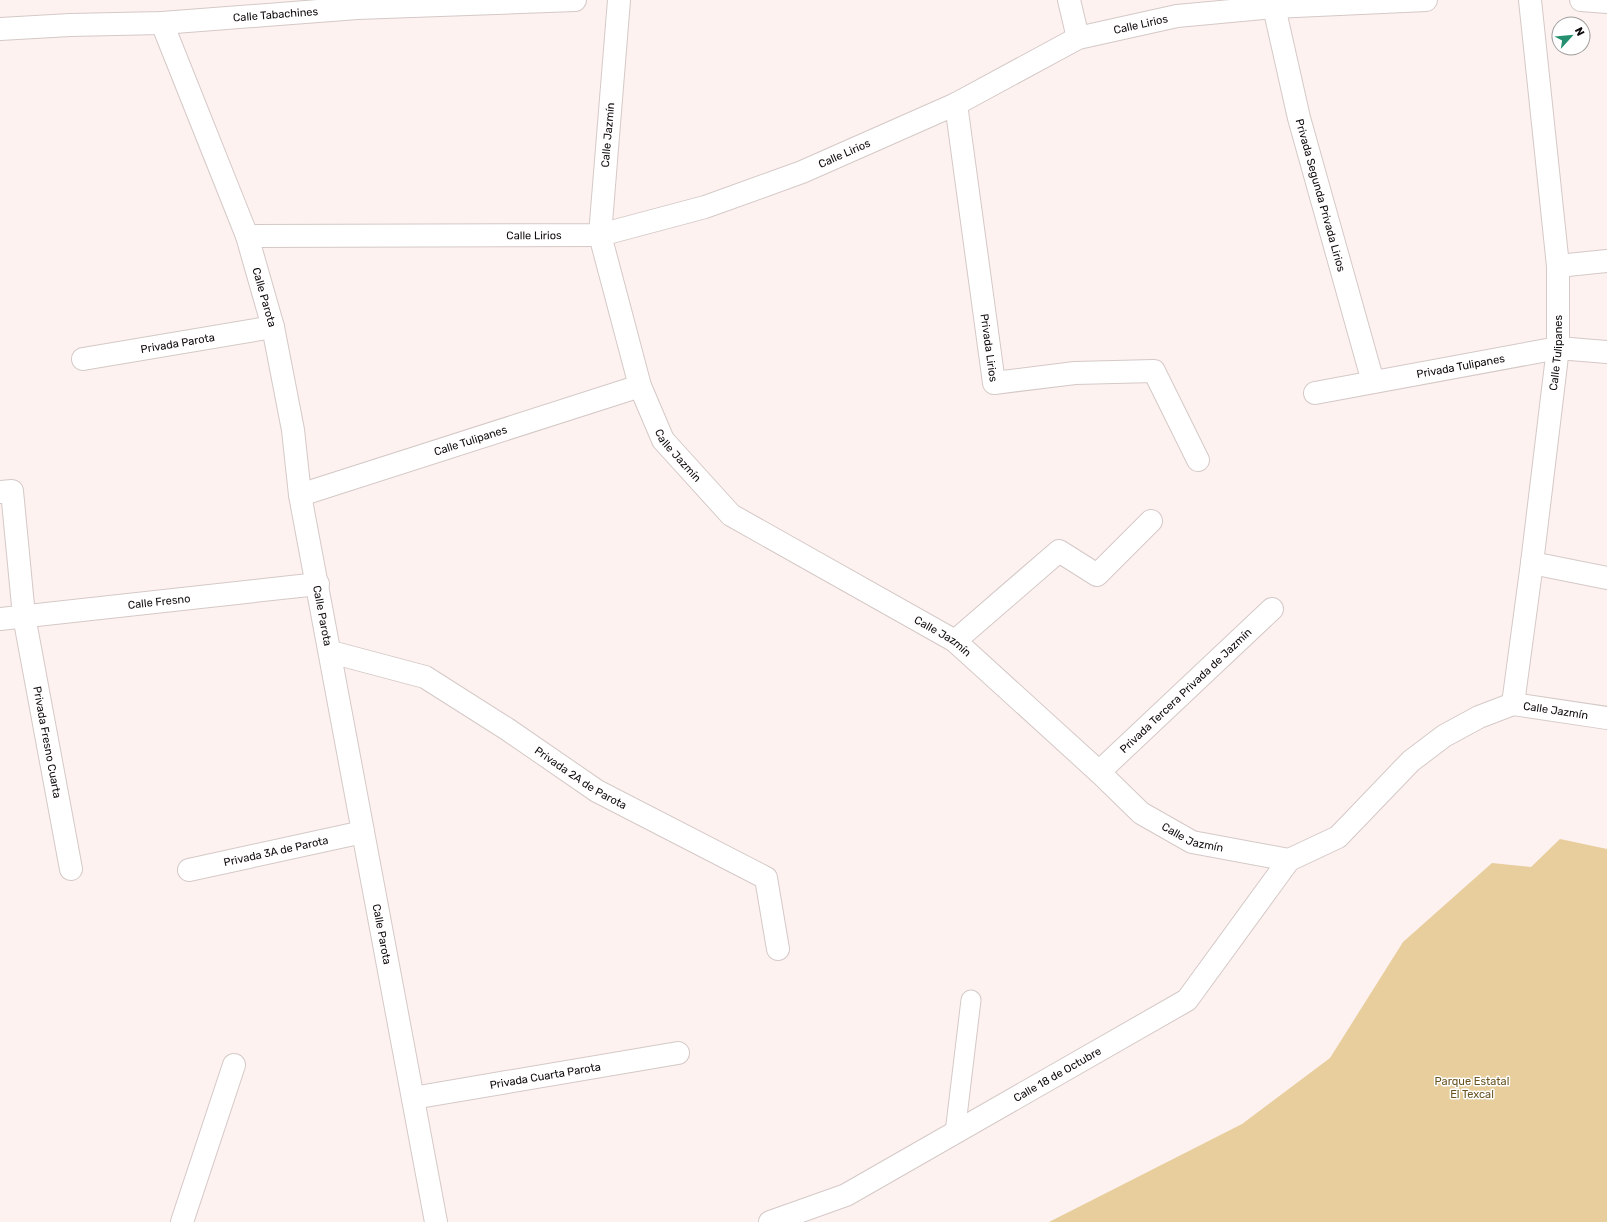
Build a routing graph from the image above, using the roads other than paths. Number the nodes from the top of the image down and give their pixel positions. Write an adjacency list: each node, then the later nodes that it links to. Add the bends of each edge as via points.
1 (574, 0): 8 (street, Calle Tabachines)
2 (619, 0): 14 (street, Calle Jazmín)
3 (1069, 0): 12 (street)
4 (1426, 0): 9 (street, Calle Lirios)
5 (1530, 0): 17 (street, Calle Tulipanes)
6 (1582, 0): 7 (street)
7 (1607, 2)
8 (356, 4): 10 (street, Calle Tabachines)
9 (1274, 7): 12 (street, Calle Lirios, via 1177,16); 22 (street, Privada Segunda Privada Lirios, via 1299,118)
10 (162, 22): 11 (street, Calle Tabachines); 15 (street, Calle Parota)
11 (0, 29)
12 (1078, 38): 13 (street, Calle Lirios)
13 (956, 104): 14 (street, Calle Lirios, via 802,172 705,207); 25 (street, Privada Lirios, via 994,383 1075,373 1154,372)
14 (600, 235): 15 (street, Calle Lirios); 23 (street, Calle Jazmín)
15 (247, 236): 18 (street, Calle Parota)
16 (1607, 261): 17 (street)
17 (1558, 266): 19 (street, Calle Tulipanes)
18 (273, 327): 21 (street, Privada Parota); 27 (street, Calle Parota, via 293,430)
19 (1558, 348): 20 (street, Privada Tulipanes); 22 (street, Privada Tulipanes); 29 (street, Calle Tulipanes)
20 (1607, 352)
21 (83, 359)
22 (1373, 382): 24 (street, Privada Tulipanes)
23 (640, 386): 27 (street, Calle Tulipanes); 35 (street, Calle Jazmín, via 663,440 731,515)
24 (1315, 393)
25 (1198, 460)
26 (0, 492): 33 (street, Privada Fresno Cuarta, via 12,491)
27 (300, 495): 31 (street, Calle Parota)
28 (1150, 521): 35 (street, via 1097,575 1059,551)
29 (1532, 563): 30 (street); 37 (street, Calle Tulipanes)
30 (1607, 578)
31 (318, 584): 33 (street, Calle Fresno); 36 (street, Calle Parota)
32 (1272, 608): 39 (street, Privada Tercera Privada de Jazmín)
33 (24, 616): 34 (street, Calle Fresno); 42 (street, Privada Fresno Cuarta)
34 (0, 619)
35 (955, 641): 39 (street, Calle Jazmín)
36 (331, 652): 40 (street, Calle Parota); 44 (street, Privada 2A de Parota, via 425,678 507,729 597,791 766,878)
37 (1513, 704): 38 (street, Calle Jazmín); 41 (street, Calle Jazmín, via 1479,717 1444,736 1411,761 1338,837)
38 (1607, 718)
39 (1099, 772): 41 (street, Calle Jazmín, via 1142,813 1192,842)
40 (363, 832): 43 (street, Privada 3A de Parota); 48 (street, Calle Parota)
41 (1289, 860): 49 (street, Calle 18 de Octubre, via 1188,1000)
42 (71, 869)
43 (189, 870)
44 (778, 949)
45 (971, 1000): 49 (lane)
46 (678, 1053): 48 (street, Privada Cuarta Parota)
47 (234, 1065): 50 (street)
48 (413, 1098): 51 (street, Calle Parota)
49 (955, 1133): 52 (street, Calle 18 de Octubre, via 846,1194)
50 (182, 1222)
51 (436, 1222)
52 (770, 1222)

